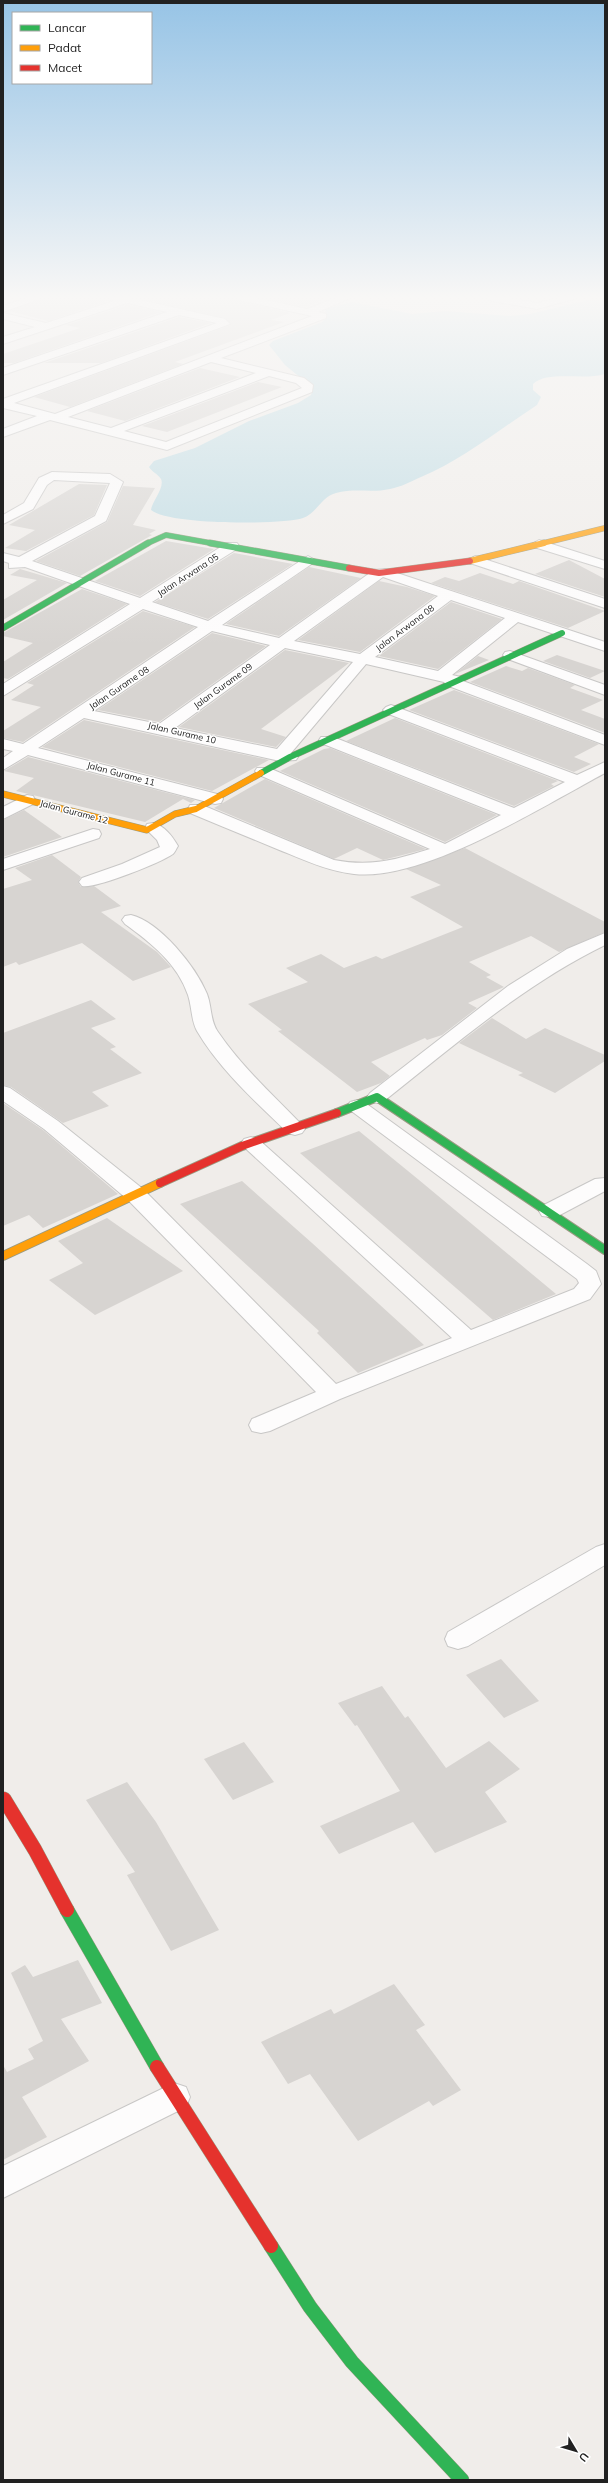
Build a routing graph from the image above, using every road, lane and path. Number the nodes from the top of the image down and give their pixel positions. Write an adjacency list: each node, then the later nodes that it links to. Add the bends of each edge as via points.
1 (40, 414): 5 (street)
2 (61, 414): 5 (street)
3 (159, 414): 6 (street)
4 (248, 414): 6 (street, via 162,446)
5 (52, 417): 6 (street); 7 (street)
6 (112, 432)
7 (3, 433)
8 (3, 520): 15 (street, via 30,505 42,480 46,478 110,478 117,482 101,518)
9 (604, 528): 10 (street)
10 (539, 544): 14 (street); 16 (street)
11 (232, 546): 13 (street); 19 (street, via 172,534 160,536); 21 (street, Jalan Arwana 05)
12 (3, 557): 15 (street)
13 (308, 560): 18 (street); 24 (street, Jalan Gurame 08)
14 (475, 560): 18 (street); 22 (street)
15 (21, 561): 17 (street); 19 (street)
16 (605, 565)
17 (3, 572)
18 (382, 573): 20 (street); 27 (street, Jalan Gurame 09)
19 (82, 580): 21 (street); 25 (street)
20 (448, 595): 23 (street); 30 (street, Jalan Arwana 08)
21 (143, 604): 24 (street); 33 (street, Jalan Arwana 05)
22 (605, 604)
23 (516, 617): 26 (street); 31 (street)
24 (210, 626): 27 (street); 35 (street, Jalan Gurame 08)
25 (3, 628)
26 (562, 633): 28 (street); 29 (street)
27 (283, 642): 30 (street); 36 (street, Jalan Gurame 09)
28 (605, 648)
29 (510, 655): 31 (street); 32 (street)
30 (362, 660): 31 (street); 41 (street)
31 (450, 680): 34 (street); 38 (street)
32 (605, 690)
33 (3, 691)
34 (391, 710): 37 (street); 45 (street)
35 (83, 713): 36 (street, Jalan Gurame 10); 40 (street, Jalan Gurame 08)
36 (163, 729): 41 (street, Jalan Gurame 10)
37 (327, 740): 41 (street); 51 (street)
38 (605, 740)
39 (3, 744): 40 (street, Jalan Gurame 11)
40 (26, 750): 42 (street, Jalan Gurame 08); 47 (street, Jalan Gurame 11)
41 (285, 757): 44 (street)
42 (3, 765)
43 (605, 767): 45 (street)
44 (262, 771): 47 (street); 54 (street)
45 (578, 781): 51 (street)
46 (3, 794): 48 (street, Jalan Gurame 12)
47 (215, 799): 49 (street)
48 (27, 800): 50 (street); 52 (street, Jalan Gurame 12)
49 (196, 809): 52 (street, via 175,814); 54 (street, via 329,864 346,868 381,868)
50 (3, 814)
51 (514, 814): 54 (street)
52 (149, 829): 56 (street, via 168,842 167,850 128,868)
53 (93, 834): 55 (street)
54 (446, 850)
55 (3, 865)
56 (88, 882)
57 (131, 920): 62 (street, via 166,945 188,971 198,998 201,1018 208,1033 246,1080)
58 (605, 938): 60 (street, via 533,975)
59 (3, 1092): 65 (street, via 51,1125)
60 (377, 1097): 61 (street); 66 (street)
61 (357, 1106): 62 (street); 69 (street, via 588,1276 590,1284 582,1294)
62 (295, 1129): 63 (street)
63 (251, 1143): 65 (street); 69 (street)
64 (603, 1184): 66 (street)
65 (135, 1194): 68 (street, via 73,1226); 70 (street)
66 (550, 1211): 67 (street)
67 (605, 1250)
68 (3, 1256)
69 (469, 1341): 70 (street)
70 (332, 1394): 71 (street)
71 (261, 1425)
72 (605, 1553): 73 (street)
73 (458, 1639)
74 (3, 1798): 75 (street)
75 (174, 2097): 76 (street); 77 (street, via 310,2307 352,2362)
76 (3, 2183)
77 (462, 2480)

